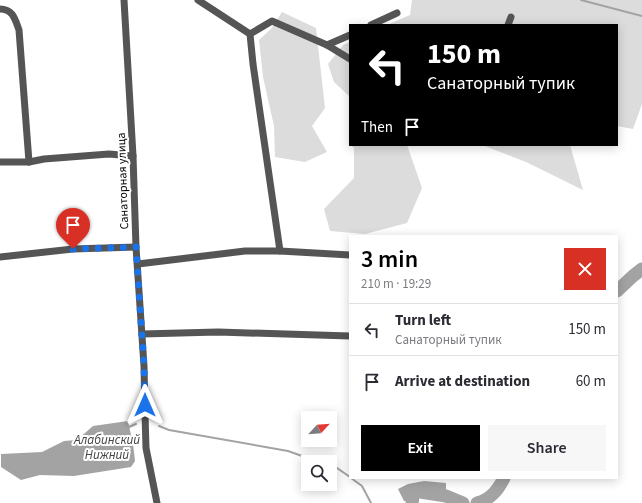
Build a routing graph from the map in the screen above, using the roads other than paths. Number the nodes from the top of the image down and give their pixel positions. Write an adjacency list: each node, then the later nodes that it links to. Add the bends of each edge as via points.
1 (124, 0): 12 (street, Санаторная улица)
2 (198, 0): 8 (street)
3 (0, 9): 14 (street, via 6,9 11,13 19,30)
4 (396, 13): 6 (street)
5 (511, 17): 7 (street)
6 (373, 24)
7 (508, 24)
8 (250, 34): 10 (street, via 272,21); 16 (street)
9 (349, 35): 10 (street)
10 (327, 45): 11 (street)
11 (349, 58)
12 (133, 156): 14 (street, via 109,154); 15 (street, Санаторная улица)
13 (0, 162): 14 (street)
14 (29, 162)
15 (136, 247): 18 (street, via 73,249); 19 (street, Санаторная улица)
16 (280, 251): 17 (street); 19 (street, via 245,251)
17 (349, 255)
18 (0, 257)
19 (138, 264): 20 (street, Санаторная улица)
20 (142, 334): 21 (street, via 218,332); 22 (street, Санаторная улица, via 146,448)
21 (349, 336)
22 (157, 503)

